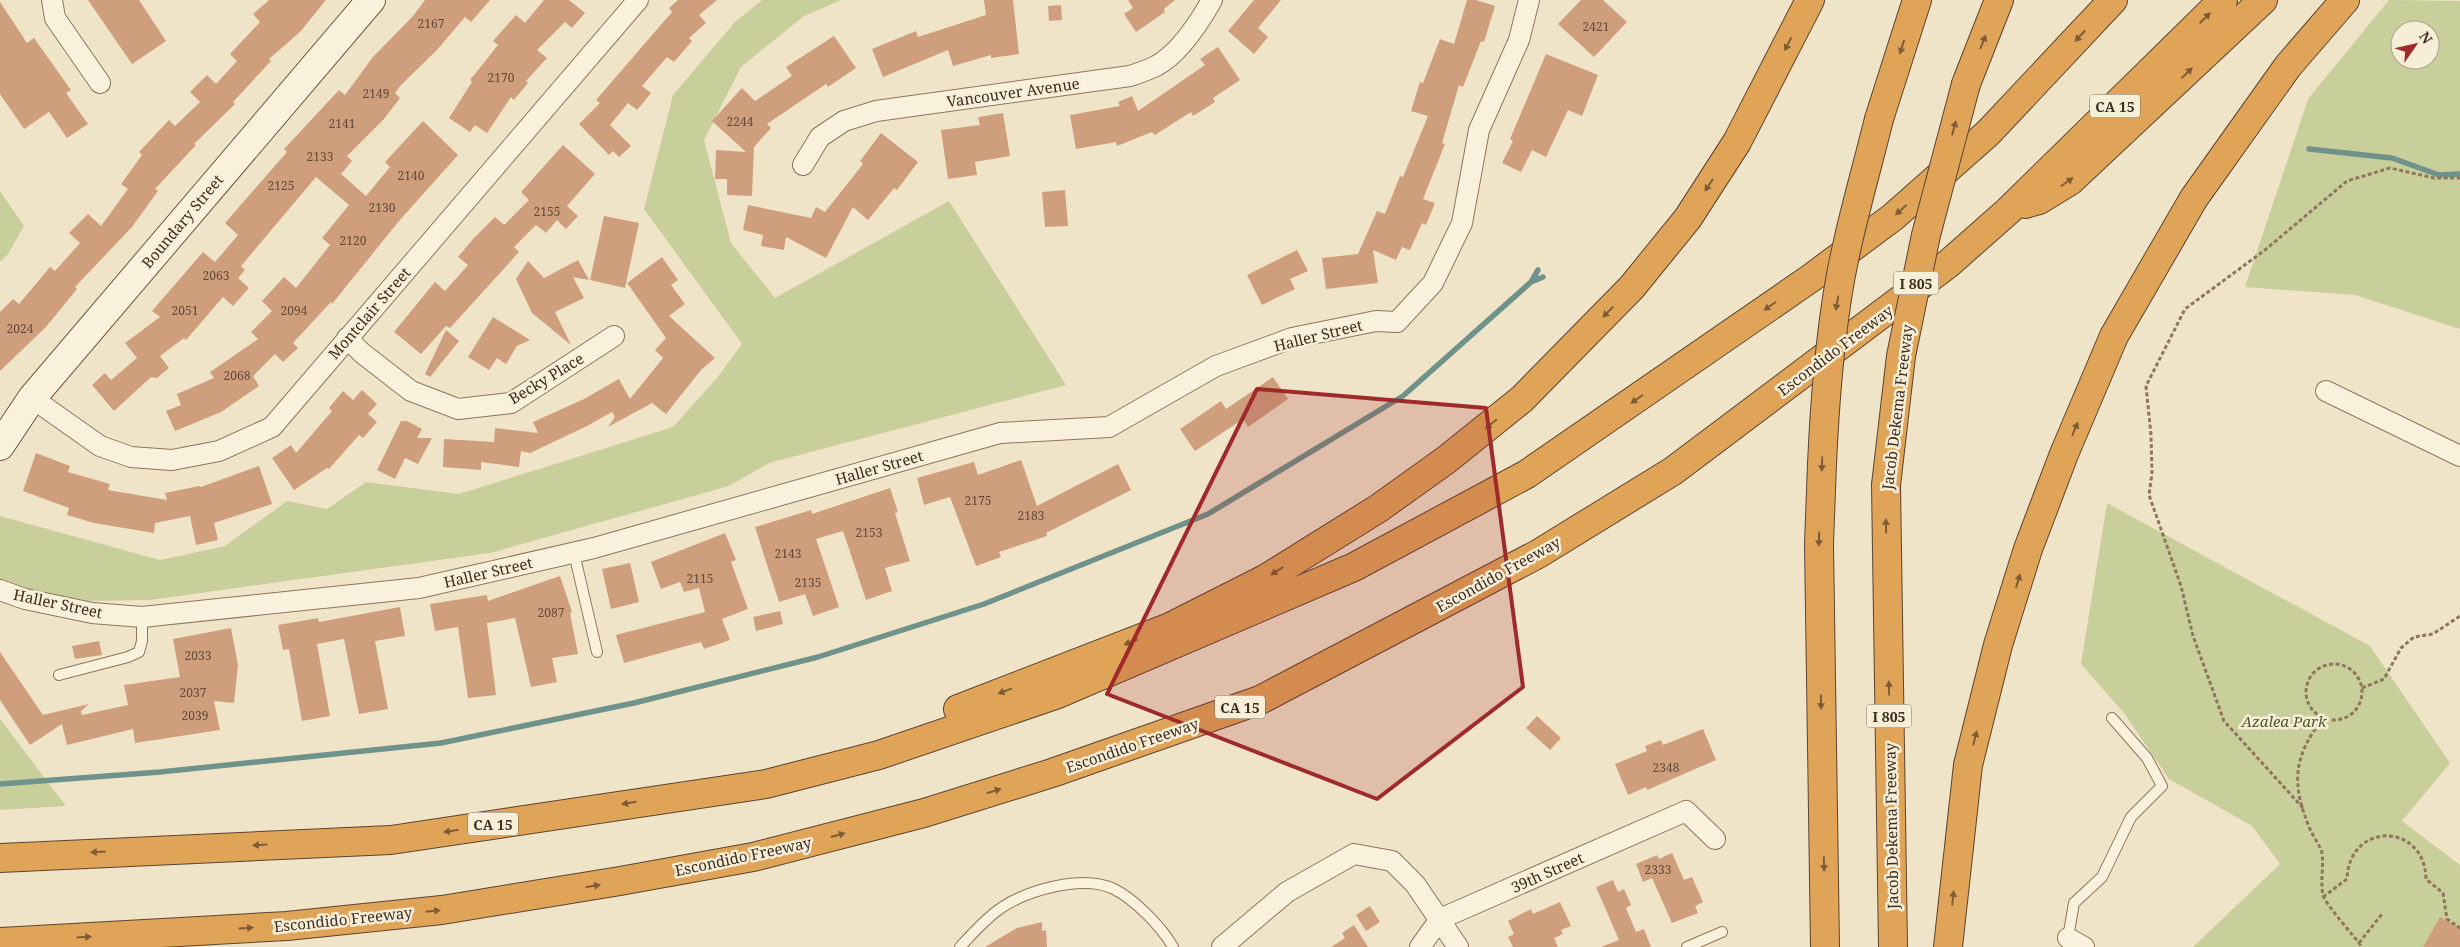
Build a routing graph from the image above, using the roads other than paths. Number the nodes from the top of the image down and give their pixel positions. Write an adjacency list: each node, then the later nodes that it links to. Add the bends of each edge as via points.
1 (371, 0): 19 (street, Boundary Street)
2 (638, 0): 17 (street, Montclair Street)
3 (1212, 0): 14 (street, Vancouver Avenue, via 1179,46 1157,65 1130,76 876,110 844,121 820,137)
4 (1529, 0): 22 (street, Haller Street, via 1519,40 1479,130 1462,223 1433,283 1397,322 1376,321 1292,338 1216,366 1109,427 1000,433)
5 (1810, 0): 28 (highway, one-way to 28, via 1738,142 1688,218 1632,287 1522,399 1379,508 1265,579 1170,627 974,703 798,764)
6 (1916, 0): 41 (highway, one-way to 41, bridge, via 1879,119 1854,217 1836,303 1824,398 1819,544)
7 (2000, 0): 42 (highway, Jacob Dekema Freeway / I 805, one-way to 7, bridge, via 1886,485 1901,356 1926,235 1966,84)
8 (2113, 0): 28 (highway, CA 15, one-way to 28, via 1988,133 1893,218 1527,474 1354,567 1058,694 879,754 766,784)
9 (2223, 0): 15 (highway, Escondido Freeway / CA 15, one-way to 9)
10 (2263, 0): 15 (highway, one-way to 10, via 2039,200 2070,181)
11 (2345, 0): 43 (highway, one-way to 11, via 1968,765 2014,592 2068,445 2114,336 2194,198 2288,66)
12 (54, 9): 13 (street)
13 (100, 83)
14 (803, 164)
15 (2008, 211): 33 (highway, Escondido Freeway / CA 15, one-way to 15, via 287,926 442,910 753,857 924,812 1043,776 1260,700 1538,554 1673,471 1948,264)
16 (614, 336): 17 (street, Becky Place, via 511,403 458,409 410,392)
17 (346, 338): 19 (street, Montclair Street, via 272,427 219,451 172,460 131,457 100,446)
18 (2326, 390): 21 (street)
19 (32, 398): 20 (street, Boundary Street)
20 (0, 446)
21 (2460, 456)
22 (574, 553): 24 (street, Haller Street, via 419,588); 25 (lane)
23 (0, 590): 24 (street, Haller Street, via 25,599 92,613)
24 (142, 616): 26 (lane, via 139,652)
25 (597, 652)
26 (58, 675)
27 (2112, 718): 34 (lane, via 2147,758 2162,786 2131,817 2102,877 2074,903)
28 (677, 796): 30 (highway, CA 15, one-way to 30, via 391,840)
29 (1715, 839): 31 (street, 39th Street, via 1686,812)
30 (0, 858)
31 (1440, 919): 37 (street, via 1415,884 1392,861 1354,854 1287,892); 38 (street); 39 (street)
32 (1722, 932): 40 (lane)
33 (0, 942)
34 (2076, 943)
35 (960, 947): 36 (lane, via 985,920 1023,896 1041,889 1090,884 1113,889 1145,912)
36 (1173, 947)
37 (1222, 947)
38 (1420, 947)
39 (1458, 947)
40 (1687, 947)
41 (1825, 947)
42 (1893, 947)
43 (1948, 947)

